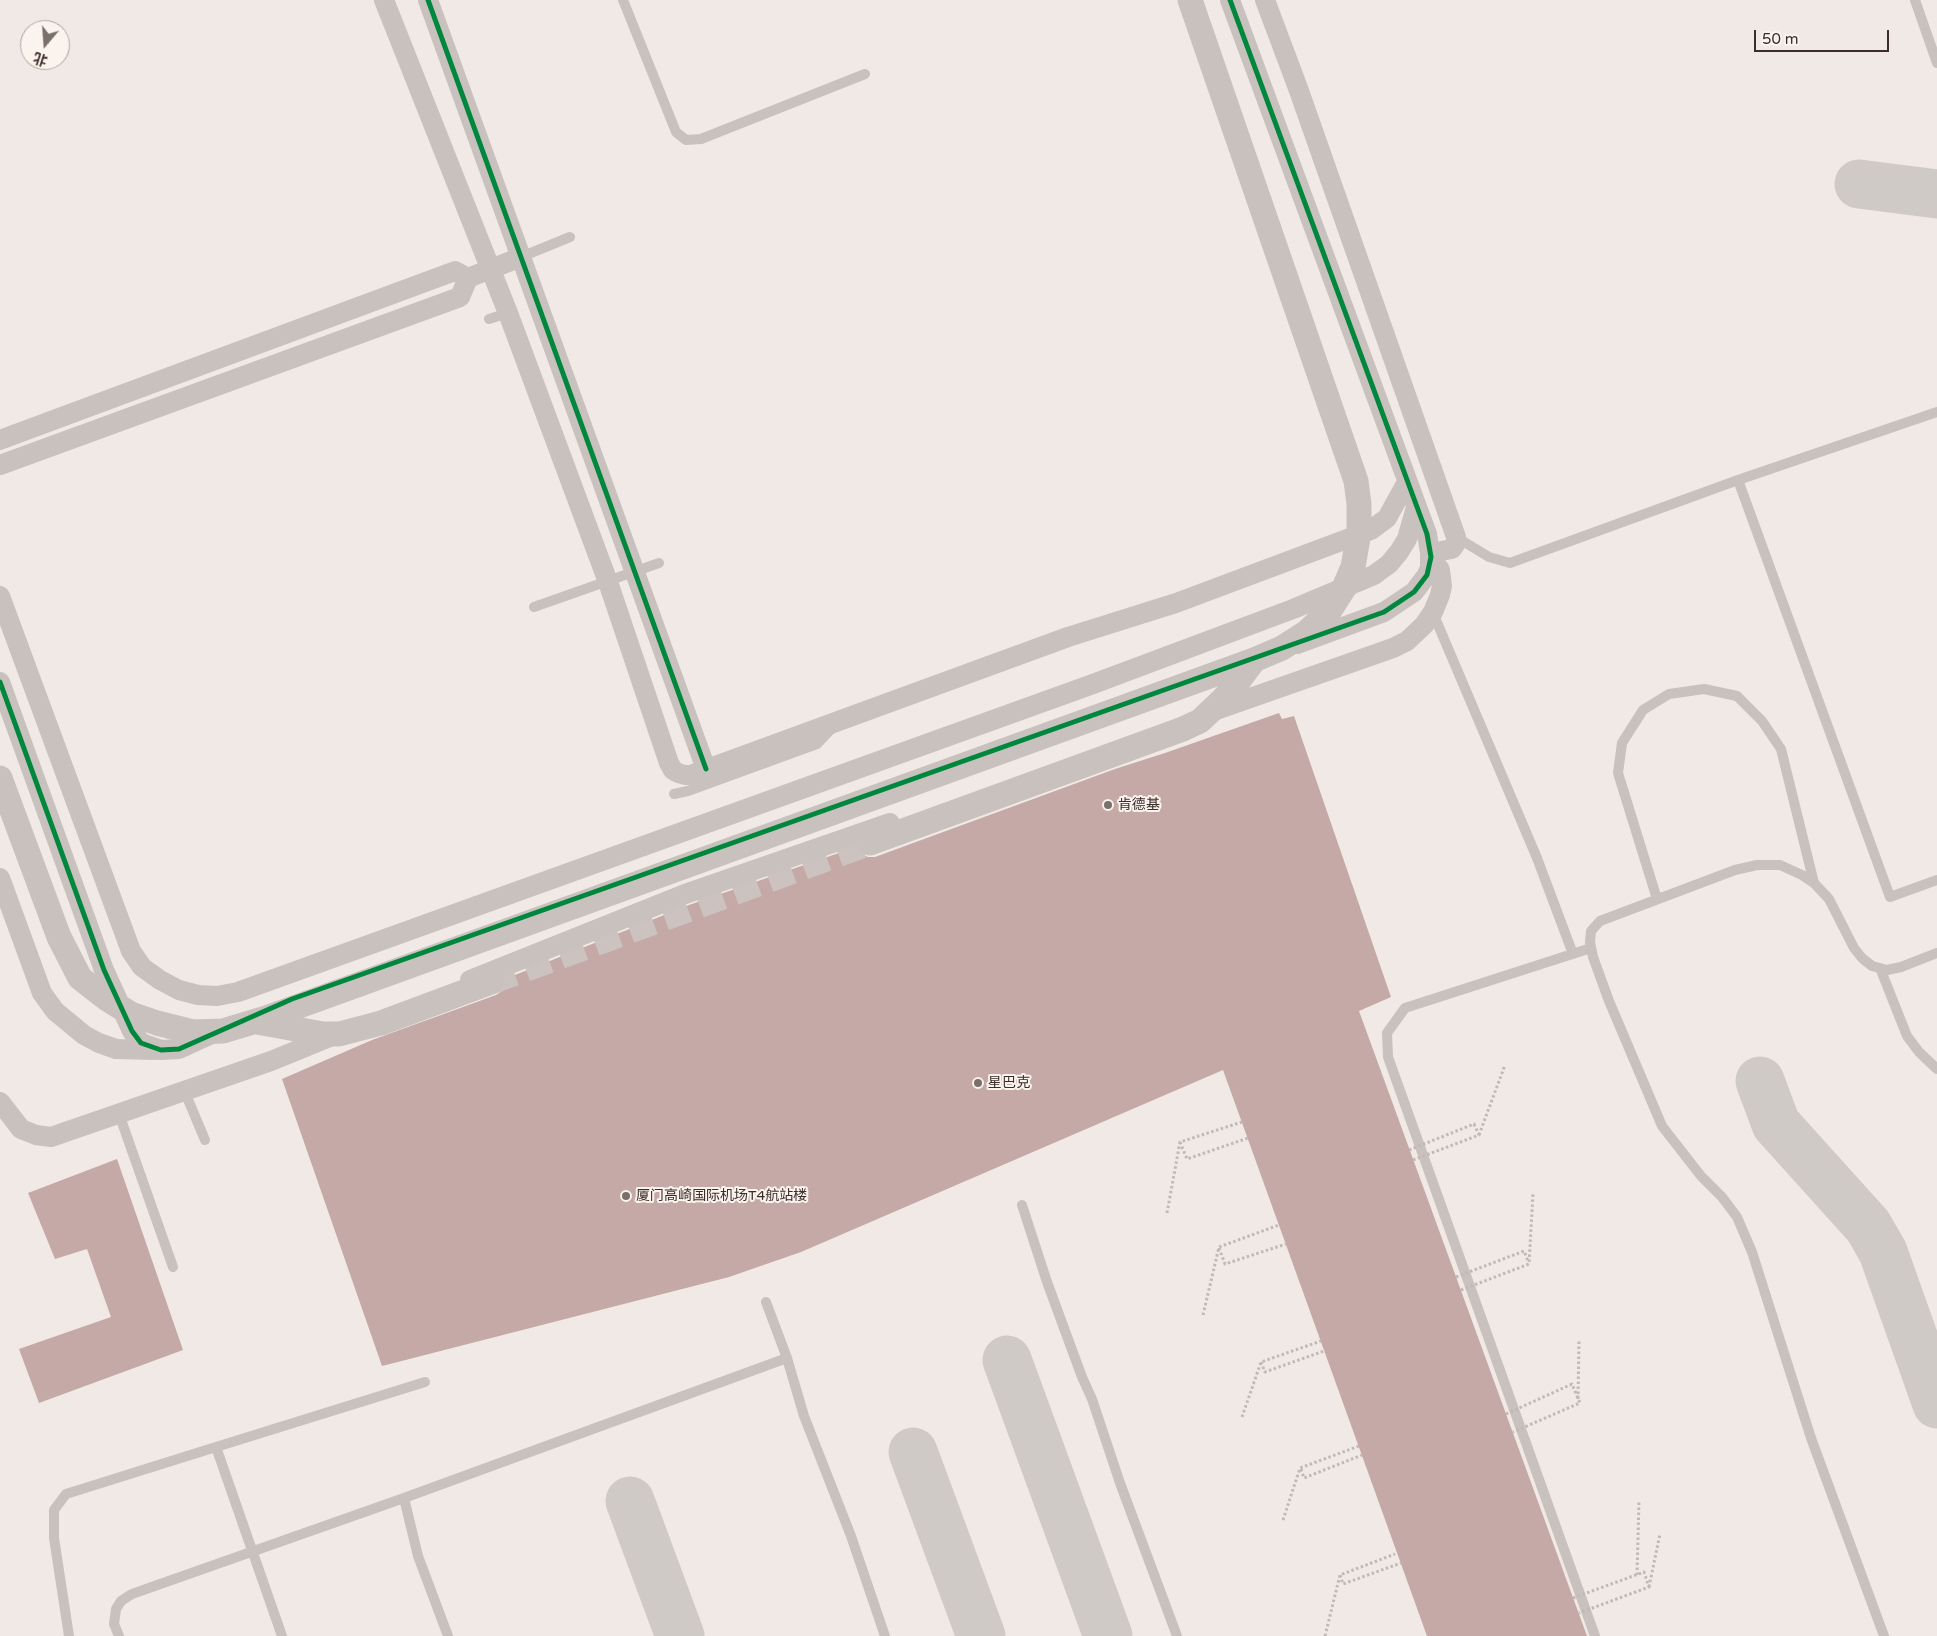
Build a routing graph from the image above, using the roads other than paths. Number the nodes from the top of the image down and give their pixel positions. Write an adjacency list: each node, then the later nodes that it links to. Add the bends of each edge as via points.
1 (384, 0): 12 (street)
2 (428, 0): 11 (street)
3 (623, 0): 9 (lane, via 676,132 686,140 701,140)
4 (1190, 0): 30 (street, bridge, via 1356,481 1359,504 1358,545 1353,567 1330,610 1307,632)
5 (1230, 0): 20 (street)
6 (1265, 0): 22 (street)
7 (1915, 0): 8 (lane)
8 (1937, 63)
9 (866, 74)
10 (570, 237): 11 (lane)
11 (521, 257): 12 (street); 25 (street)
12 (491, 268): 13 (street); 14 (street)
13 (468, 278): 17 (street, via 455,271); 18 (street, via 460,297)
14 (508, 313): 15 (lane); 26 (street)
15 (489, 319)
16 (1937, 412): 19 (lane)
17 (0, 440)
18 (0, 465)
19 (1738, 480): 22 (lane, via 1510,563 1489,557); 38 (lane, via 1890,897)
20 (1407, 482): 21 (street); 32 (street, via 1387,518 1370,530 1194,596 1068,637)
21 (1416, 507): 23 (street); 27 (street, via 1407,540 1389,564 1374,575 1293,609 256,986 217,996 179,990 142,967 131,952)
22 (1456, 537): 23 (street, via 1452,549)
23 (1431, 555): 29 (street, via 1442,578); 47 (street, via 1427,574 1414,592 1367,619 292,999 179,1049)
24 (658, 563): 25 (lane)
25 (635, 571): 26 (lane); 33 (street)
26 (608, 582): 28 (lane); 33 (street, via 669,763 673,770 685,775)
27 (0, 596)
28 (534, 606)
29 (1433, 612): 43 (lane); 49 (street, via 1416,634 1393,648 685,894 271,1061)
30 (1254, 660): 36 (street, bridge, via 1217,705 1200,721 1184,729); 46 (street, bridge)
31 (0, 682): 47 (street, via 104,970 132,1031 141,1043)
32 (836, 722): 33 (street); 35 (lane, via 817,744)
33 (706, 769)
34 (0, 778): 46 (street, bridge, via 59,937 80,978 131,1014 175,1028 193,1032 223,1031)
35 (674, 794)
36 (870, 843)
37 (0, 878): 47 (street, via 42,993 54,1011 99,1043 116,1049)
38 (1937, 880)
39 (1814, 883): 40 (lane, via 1780,866 1757,865 1734,870); 40 (lane, via 1782,749 1762,720 1737,696 1704,688 1670,694 1644,710 1622,743 1618,773); 44 (lane, via 1829,899 1854,948 1872,966)
40 (1657, 899): 41 (lane, via 1600,920 1591,931)
41 (1591, 948): 43 (lane); 68 (lane, via 1609,1001 1662,1126 1737,1216 1752,1252 1811,1438)
42 (1937, 953): 44 (lane, via 1901,968)
43 (1573, 954): 67 (lane, via 1405,1008 1387,1033 1387,1041 1388,1058)
44 (1880, 968): 48 (lane, via 1907,1036)
45 (491, 982): 46 (street, bridge, via 339,1034)
46 (254, 1022)
47 (161, 1050)
48 (1937, 1069)
49 (184, 1090): 51 (street); 52 (lane)
50 (0, 1102): 51 (street, via 21,1129 51,1137)
51 (119, 1114): 54 (lane)
52 (205, 1140)
53 (1022, 1205): 66 (lane, via 1042,1269)
54 (173, 1267)
55 (766, 1302): 56 (lane)
56 (787, 1358): 59 (lane); 65 (lane, via 804,1416 851,1536)
57 (425, 1382): 58 (lane)
58 (216, 1447): 60 (lane); 61 (lane, via 66,1494 54,1510 54,1538)
59 (404, 1498): 60 (lane); 64 (lane, via 418,1556)
60 (253, 1551): 62 (lane, via 121,1600 114,1624); 63 (lane)
61 (69, 1636)
62 (119, 1636)
63 (282, 1636)
64 (448, 1636)
65 (885, 1636)
66 (1177, 1636)
67 (1596, 1636)
68 (1884, 1636)

